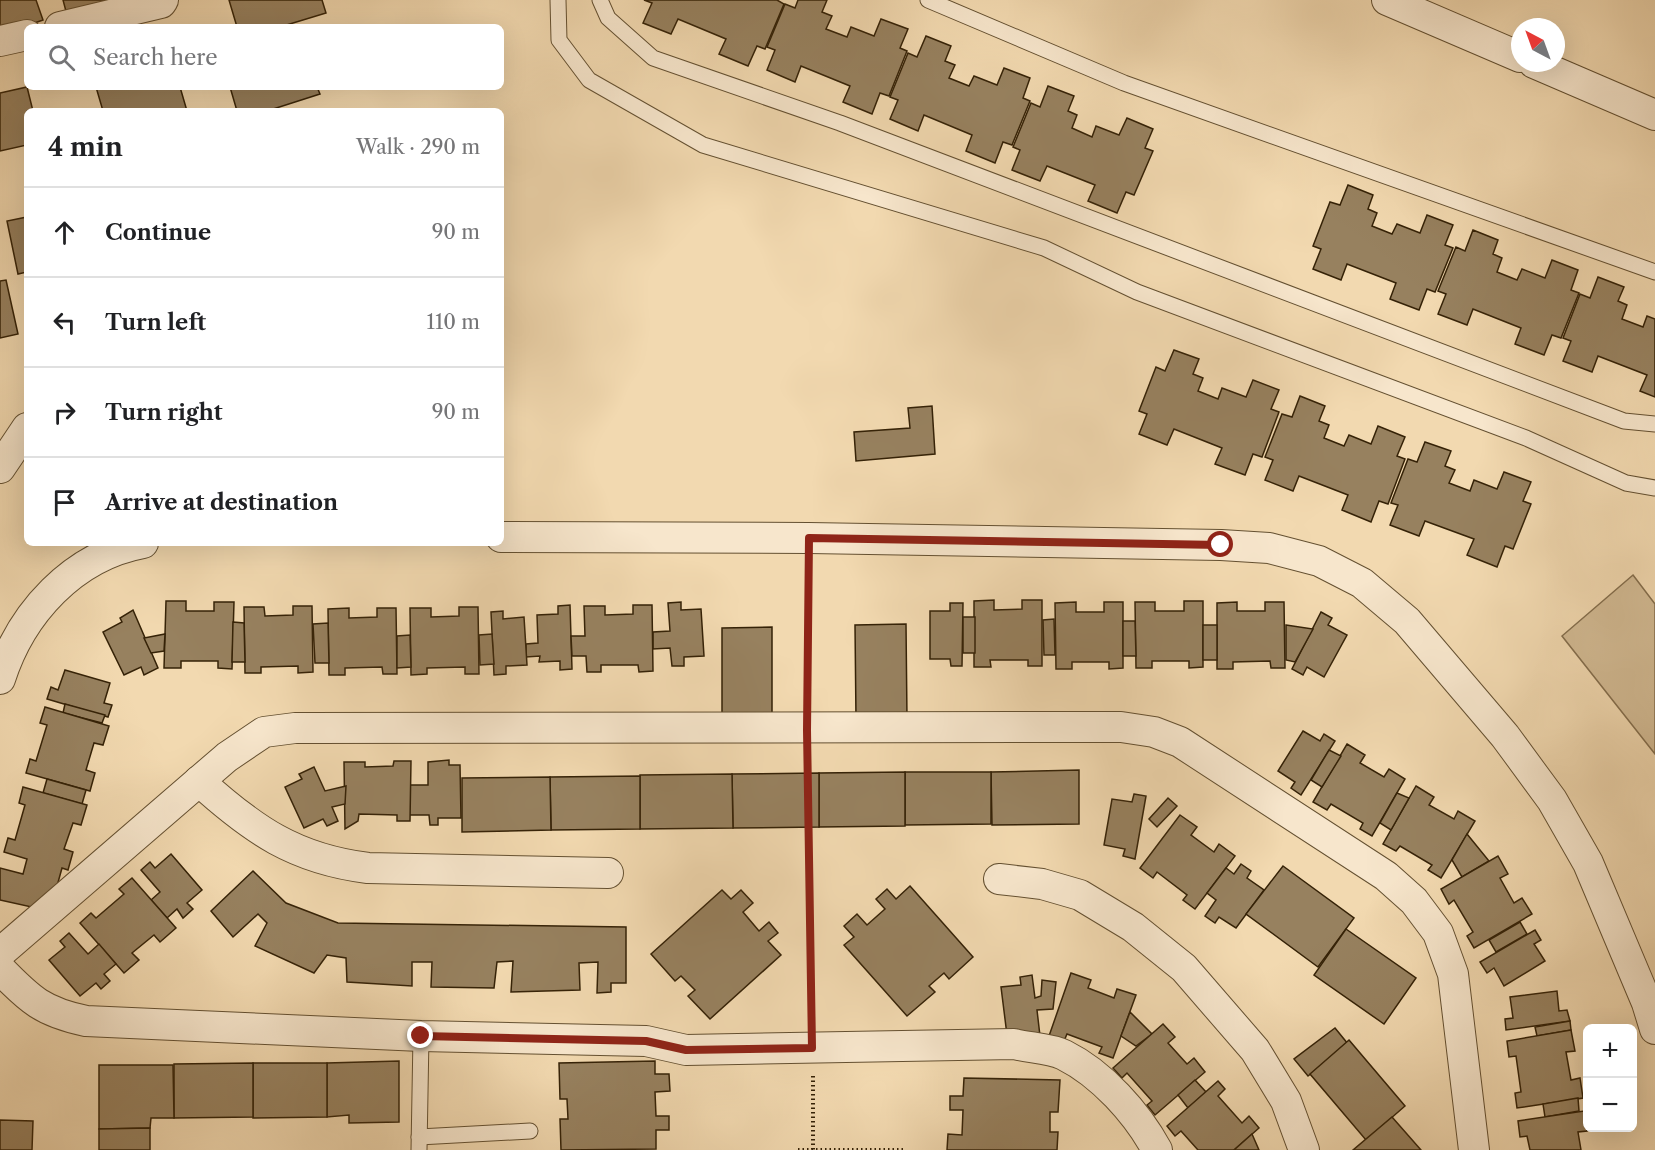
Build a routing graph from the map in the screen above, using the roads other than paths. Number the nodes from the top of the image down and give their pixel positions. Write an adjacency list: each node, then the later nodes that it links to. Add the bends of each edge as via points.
1 (164, 0): 6 (street)
2 (558, 0): 16 (lane, via 559,40 588,80 703,145 1044,248 1137,292 1526,438 1626,483)
3 (600, 0): 13 (lane, via 608,18 653,58 840,123 1624,421)
4 (928, 0): 12 (lane, via 1124,83)
5 (1386, 0): 9 (street)
6 (72, 24)
7 (24, 36): 8 (street)
8 (0, 42)
9 (1511, 53)
10 (1555, 72): 11 (street)
11 (1655, 115)
12 (1655, 272)
13 (1655, 424)
14 (24, 432): 15 (street)
15 (0, 468)
16 (1655, 488)
17 (504, 537): 27 (street, via 809,538 1269,548 1319,561 1362,583 1407,621 1505,736 1552,800 1588,863)
18 (128, 546): 19 (street, via 82,566)
19 (40, 604): 20 (street); 21 (street, via 19,634)
20 (0, 623)
21 (0, 680)
22 (199, 781): 23 (street, via 236,815 272,839 333,864); 25 (street); 33 (street, via 264,732 295,728 1121,728 1154,732 1180,742 1386,876 1413,901 1438,933 1453,974)
23 (608, 873)
24 (999, 879): 32 (street, via 1042,884 1080,895 1134,927 1184,968 1255,1050 1286,1101)
25 (0, 953)
26 (0, 969): 28 (street, via 39,1005 58,1016 86,1021)
27 (1652, 1012)
28 (421, 1036): 30 (lane); 31 (street, via 646,1041 686,1050 1014,1044 1063,1054 1095,1076 1126,1106)
29 (530, 1131): 30 (lane)
30 (419, 1143)
31 (1157, 1150)
32 (1304, 1150)
33 (1474, 1150)

